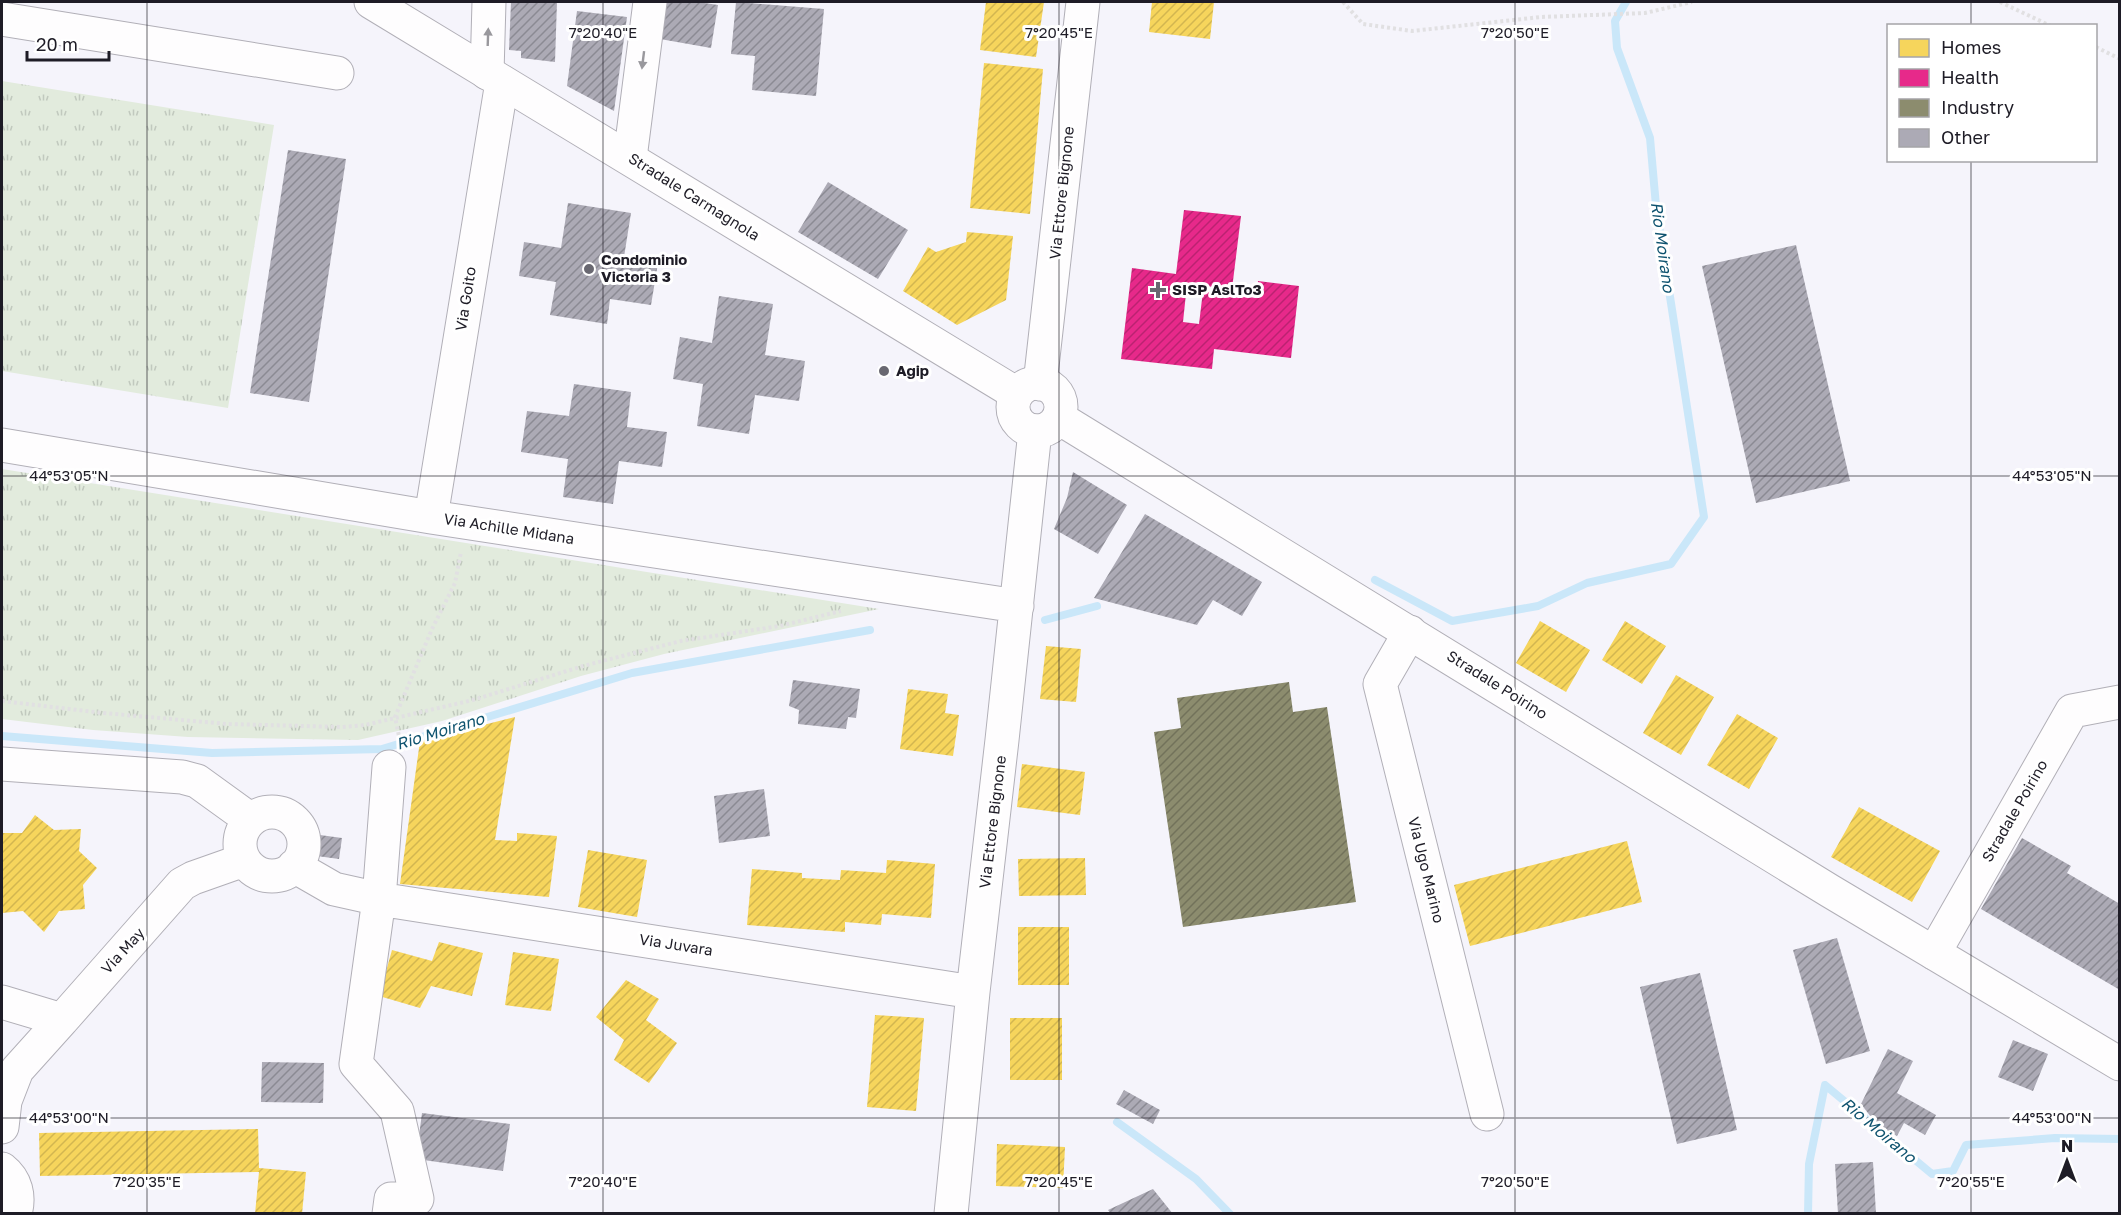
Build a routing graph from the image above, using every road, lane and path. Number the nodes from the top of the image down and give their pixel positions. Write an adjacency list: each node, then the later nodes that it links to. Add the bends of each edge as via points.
1 (371, 2): 13 (street, Stradale Carmagnola)
2 (489, 2): 13 (street, Via Goito, one-way to 2)
3 (650, 2): 14 (street, one-way to 14)
4 (1083, 2): 15 (street, Via Ettore Bignone)
5 (1343, 2): 6 (path, via 1363,24 1412,31 1541,17 1645,13)
6 (1692, 2)
7 (2000, 2): 9 (path)
8 (2, 19): 12 (street)
9 (2047, 24)
10 (2097, 48): 11 (path)
11 (2120, 59)
12 (337, 73)
13 (494, 78): 14 (street, Stradale Carmagnola); 18 (street, Via Goito)
14 (630, 158): 15 (street, Stradale Carmagnola)
15 (1029, 389): 16 (street, Via Ettore Bignone, via 1013,410 1016,418 1027,429)
16 (1047, 425): 21 (street, Via Ettore Bignone); 22 (street, Stradale Poirino)
17 (2, 445): 18 (street, Via Achille Midana)
18 (431, 517): 19 (street, Via Achille Midana)
19 (466, 522): 20 (street, Via Achille Midana); 25 (path, via 455,583)
20 (858, 583): 21 (street, Via Achille Midana); 25 (path, via 854,608 780,626 681,641 473,700)
21 (1017, 606): 33 (street, Via Ettore Bignone)
22 (1410, 632): 32 (street, Stradale Poirino); 37 (street, Via Ugo Marino, via 1380,684)
23 (2, 701): 25 (path, via 226,724 342,727)
24 (2120, 702): 32 (street, Stradale Poirino, via 2072,711)
25 (395, 717)
26 (2, 764): 28 (street, via 183,777 197,781)
27 (389, 767): 31 (street)
28 (251, 820): 29 (street, via 240,839); 30 (street, via 271,812 291,819 303,836 304,847)
29 (244, 860): 30 (street, via 258,873 268,876 287,872); 35 (street, Via May, via 183,884)
30 (294, 866): 31 (street, Via Juvara, via 334,889)
31 (379, 899): 33 (street, Via Juvara); 40 (street, via 356,1064 397,1111)
32 (1934, 953): 36 (street, Stradale Poirino)
33 (973, 992): 42 (street, Via Ettore Bignone)
34 (2, 1002): 35 (street)
35 (62, 1020): 38 (street, Via May, via 17,1070 5,1101)
36 (2120, 1064)
37 (1487, 1114)
38 (2, 1127)
39 (2, 1164): 41 (street, via 17,1191)
40 (403, 1207)
41 (15, 1214)
42 (951, 1214)

